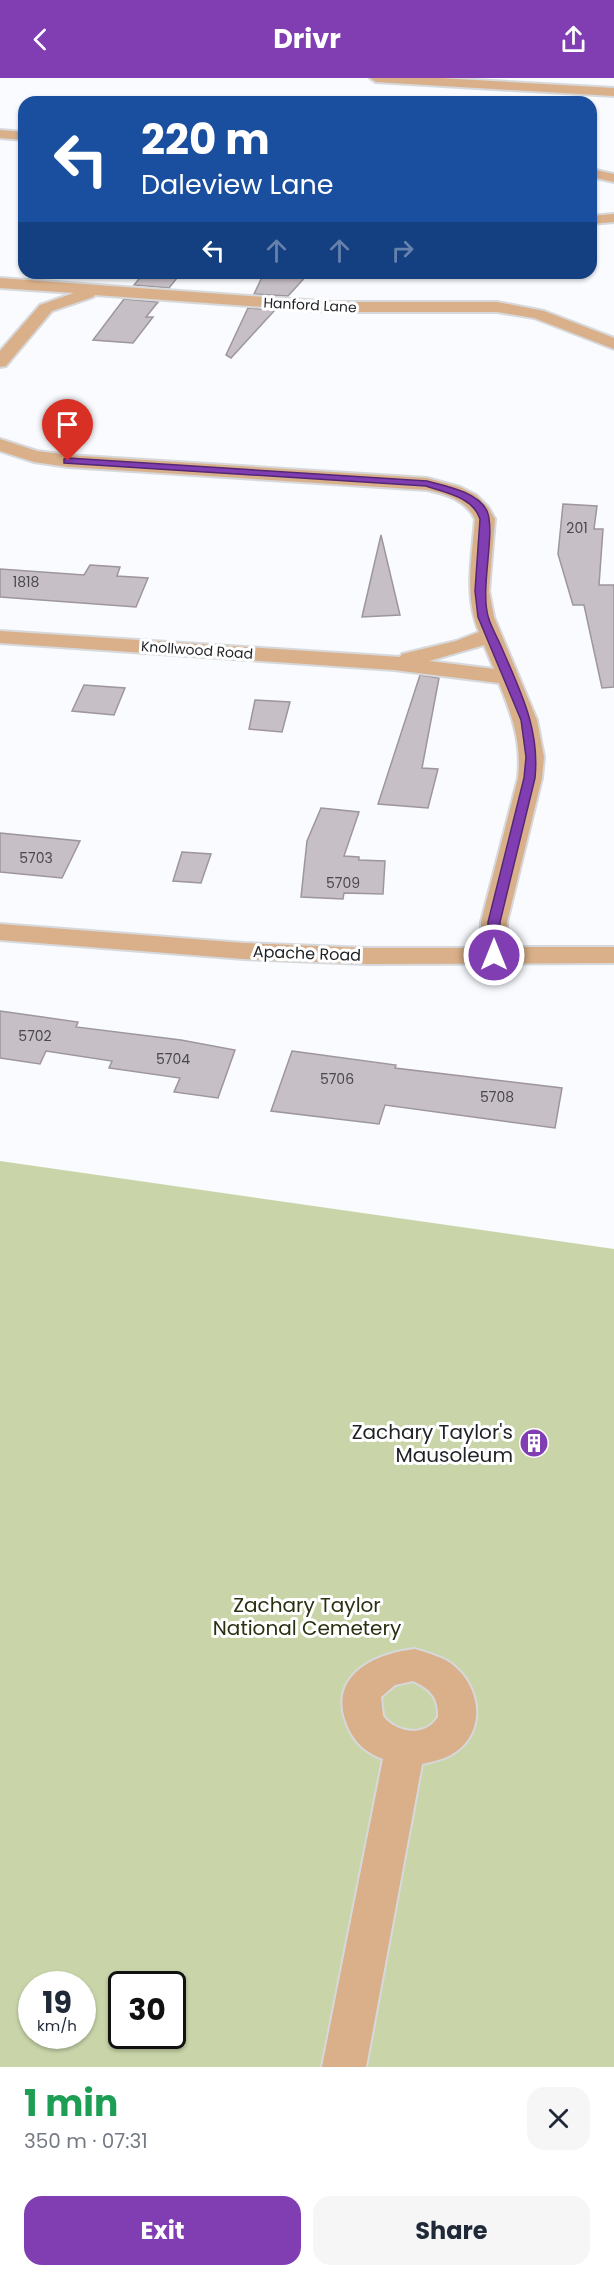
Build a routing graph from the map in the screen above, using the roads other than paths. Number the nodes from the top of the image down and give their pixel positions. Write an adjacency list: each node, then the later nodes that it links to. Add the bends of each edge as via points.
1 (376, 78): 2 (street)
2 (399, 79): 3 (street)
3 (614, 92)
4 (0, 134): 5 (street)
5 (18, 136)
6 (597, 174): 7 (street)
7 (614, 177)
8 (614, 218): 9 (street)
9 (597, 219)
10 (0, 283): 11 (street, Hanford Lane)
11 (19, 284): 12 (street, Hanford Lane); 13 (street)
12 (97, 290): 13 (street); 14 (street, Hanford Lane, via 333,307 496,307 538,314)
13 (46, 308): 15 (street)
14 (614, 344)
15 (0, 362)
16 (0, 445): 17 (street, via 68,461 401,481 454,491 473,501 485,519 480,591 483,617)
17 (491, 635): 19 (street, Knollwood Road); 20 (street)
18 (0, 638): 19 (street, Knollwood Road)
19 (394, 663): 20 (street, Knollwood Road)
20 (508, 677): 22 (street, via 526,720 532,757 494,922)
21 (0, 932): 22 (street, Apache Road, via 244,951 368,956)
22 (494, 955): 23 (street, Apache Road)
23 (614, 955)
24 (405, 1748): 25 (street)
25 (344, 2067)

